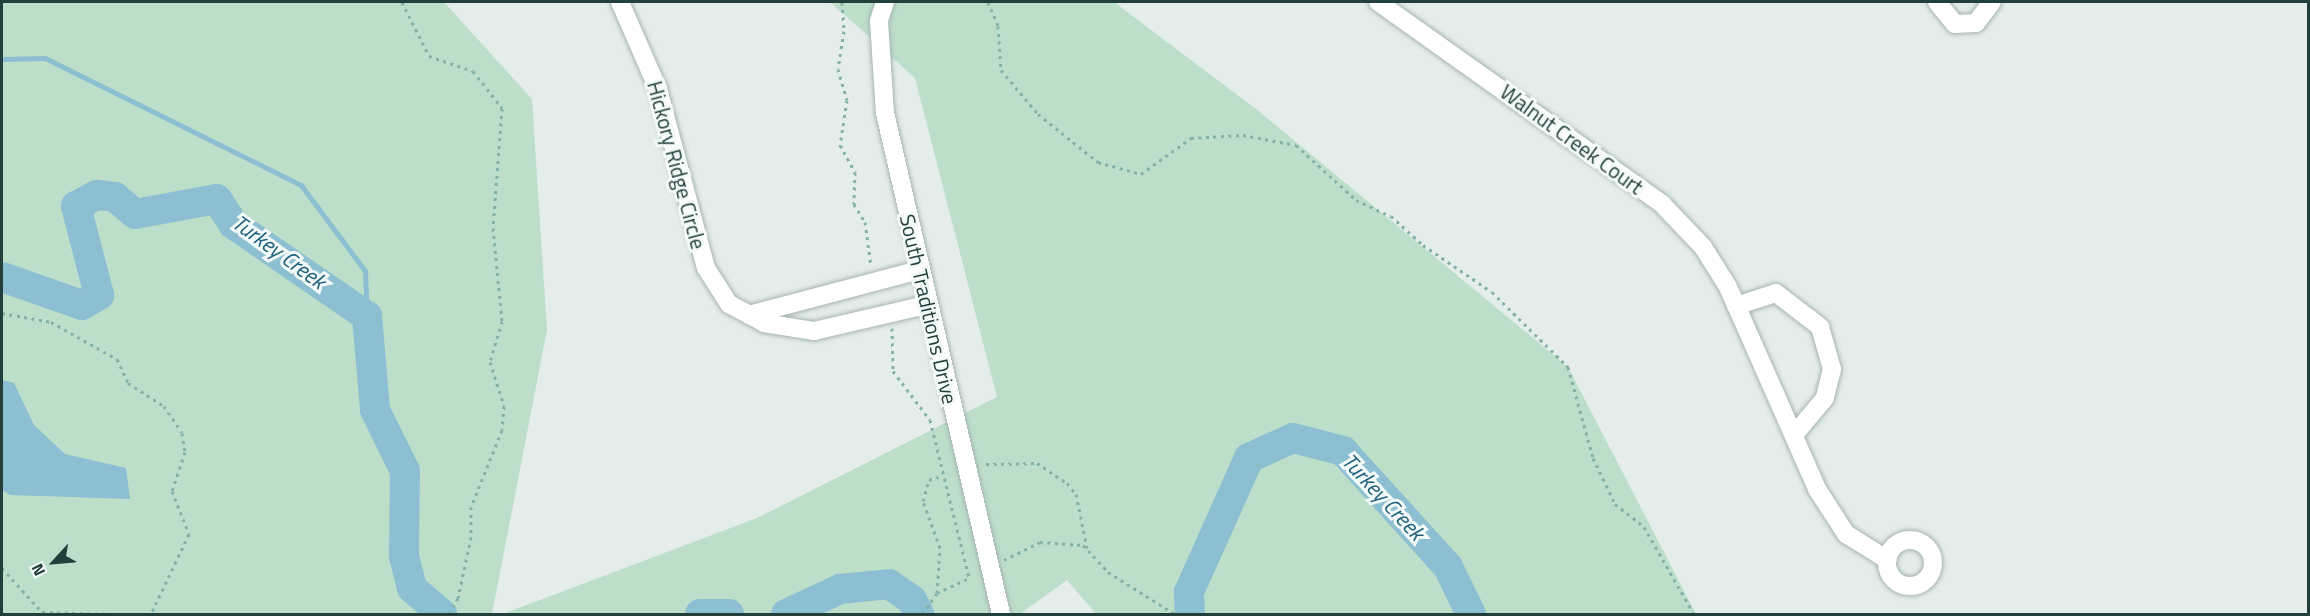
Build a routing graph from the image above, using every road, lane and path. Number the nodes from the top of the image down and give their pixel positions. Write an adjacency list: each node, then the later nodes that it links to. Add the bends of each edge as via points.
1 (402, 2): 23 (path, via 429,56 473,71 502,108 493,228 502,321 490,362 504,406 502,430 471,507 471,537 459,591)
2 (620, 2): 12 (street, Hickory Ridge Circle, via 658,89 706,268 729,304)
3 (885, 2): 8 (street, South Traditions Drive, via 879,21 885,113)
4 (988, 2): 27 (path, via 998,26 1001,70 1038,114 1098,162 1141,174 1191,138 1243,135 1296,145 1356,200 1390,216 1423,245 1492,292 1568,367 1593,458 1615,504 1644,527)
5 (1378, 2): 10 (street, Walnut Creek Court, via 1662,204 1703,247)
6 (1937, 2): 7 (street, via 1955,24 1976,23)
7 (1992, 2)
8 (919, 270): 9 (street, South Traditions Drive); 12 (street)
9 (926, 305): 12 (street, Hickory Ridge Circle, via 814,331 764,323); 18 (street, South Traditions Drive)
10 (1736, 306): 13 (street, Walnut Creek Court); 13 (street, via 1776,293 1820,327 1832,369 1825,398)
11 (2, 313): 22 (path, via 51,322 117,359 128,383 164,406 182,434 185,452 172,491 189,534)
12 (749, 315)
13 (1794, 435): 17 (street, Walnut Creek Court, via 1817,489 1846,534)
14 (986, 464): 16 (path, via 1037,464 1067,483 1076,494)
15 (939, 477): 20 (path, via 929,480 923,501 940,548)
16 (1088, 551): 18 (path, via 1083,545 1040,542); 26 (path, via 1129,585)
17 (1888, 560)
18 (990, 567): 20 (path); 25 (street, South Traditions Drive)
19 (2, 568): 21 (path, via 42,612)
20 (937, 592): 24 (path)
21 (111, 615)
22 (151, 615)
23 (449, 615)
24 (922, 615)
25 (1001, 615)
26 (1175, 615)
27 (1694, 615)

